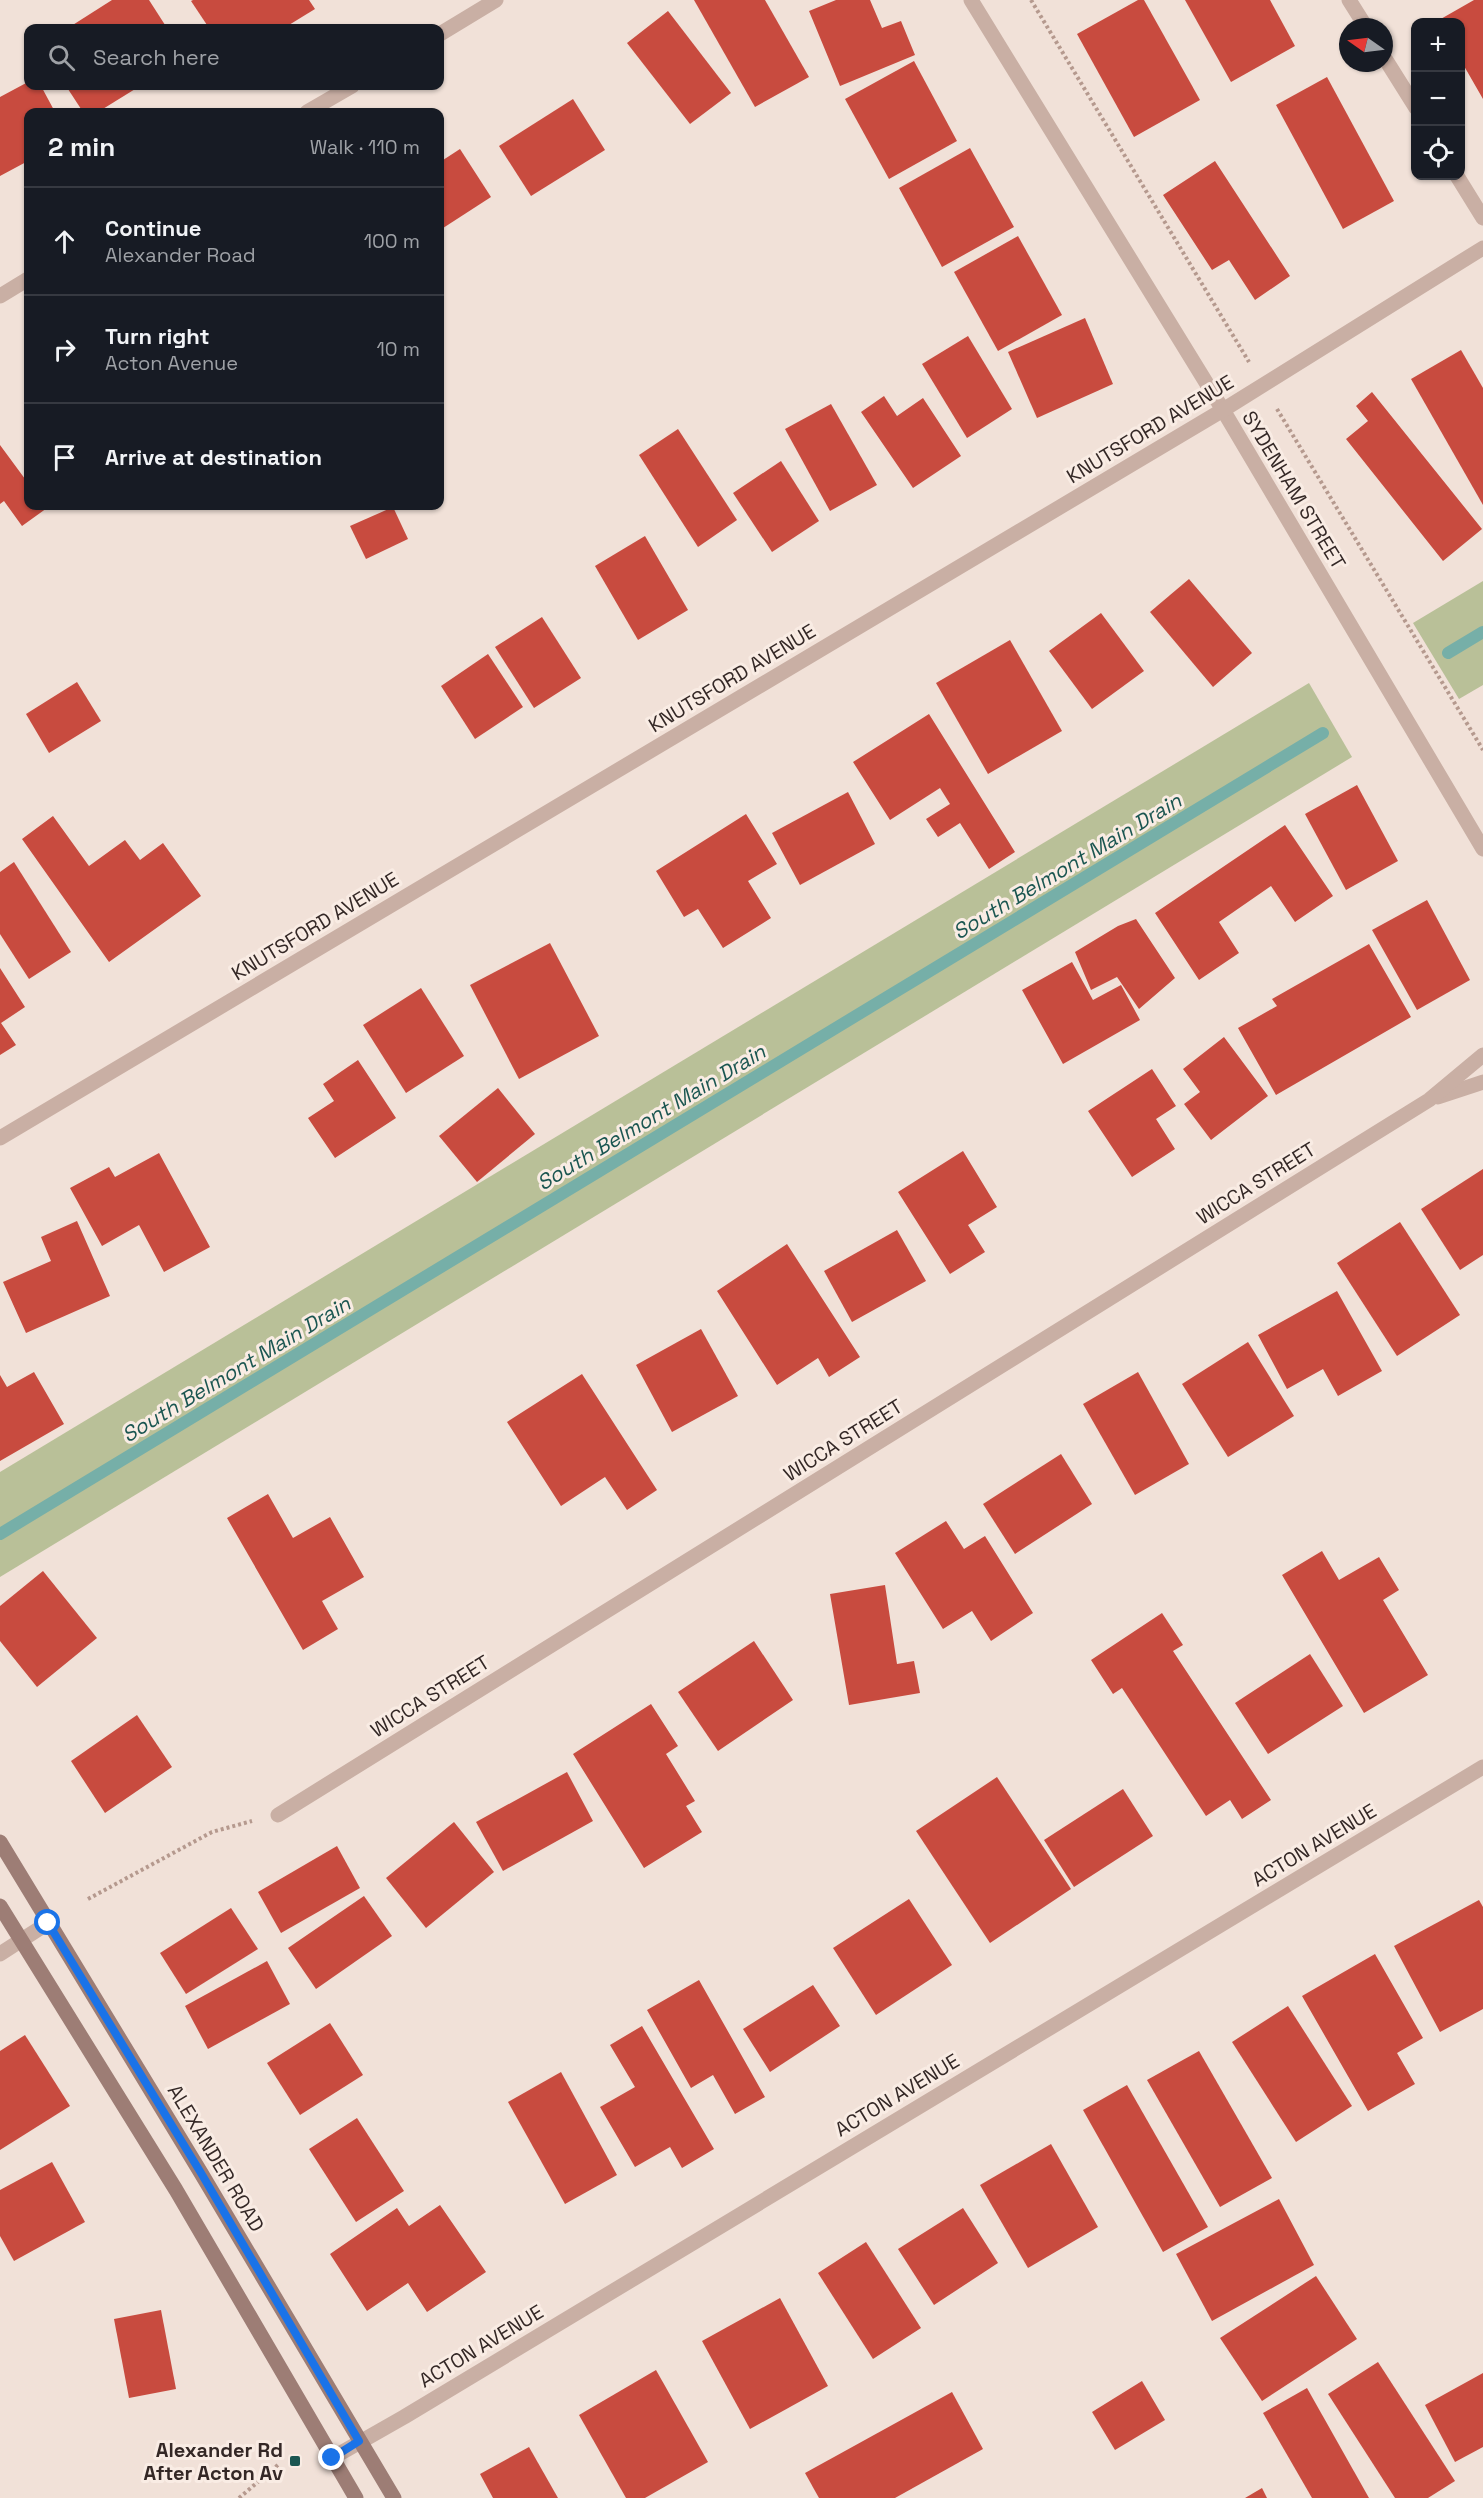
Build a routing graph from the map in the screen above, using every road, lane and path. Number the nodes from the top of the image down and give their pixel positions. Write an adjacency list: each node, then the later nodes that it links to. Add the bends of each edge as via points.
1 (496, 0): 5 (street)
2 (971, 0): 15 (street, SYDENHAM STREET)
3 (1349, 0): 4 (street)
4 (1360, 18)
5 (444, 31)
6 (1393, 71): 8 (street)
7 (345, 90): 9 (street)
8 (1411, 100)
9 (314, 108)
10 (1459, 180): 11 (street)
11 (1483, 219)
12 (1483, 248): 15 (street, KNUTSFORD AVENUE)
13 (24, 281): 14 (street)
14 (0, 296)
15 (1223, 410): 16 (street, SYDENHAM STREET); 20 (street, KNUTSFORD AVENUE)
16 (1483, 849)
17 (1483, 1055): 19 (street, WICCA STREET)
18 (1483, 1082): 19 (street, WICCA STREET)
19 (1430, 1100): 22 (street, WICCA STREET)
20 (0, 1138)
21 (1483, 1767): 29 (street, ACTON AVENUE)
22 (278, 1815): 24 (path, via 212,1832)
23 (0, 1842): 26 (main road, ALEXANDER ROAD)
24 (88, 1899)
25 (0, 1906): 27 (main road)
26 (48, 1923): 27 (street); 29 (main road, ALEXANDER ROAD)
27 (21, 1941): 28 (street); 30 (main road, via 176,2190)
28 (0, 1954)
29 (359, 2441): 30 (street, ACTON AVENUE); 34 (main road, ALEXANDER ROAD)
30 (332, 2458): 33 (main road)
31 (279, 2464): 32 (path)
32 (239, 2498)
33 (356, 2498)
34 (394, 2498)

